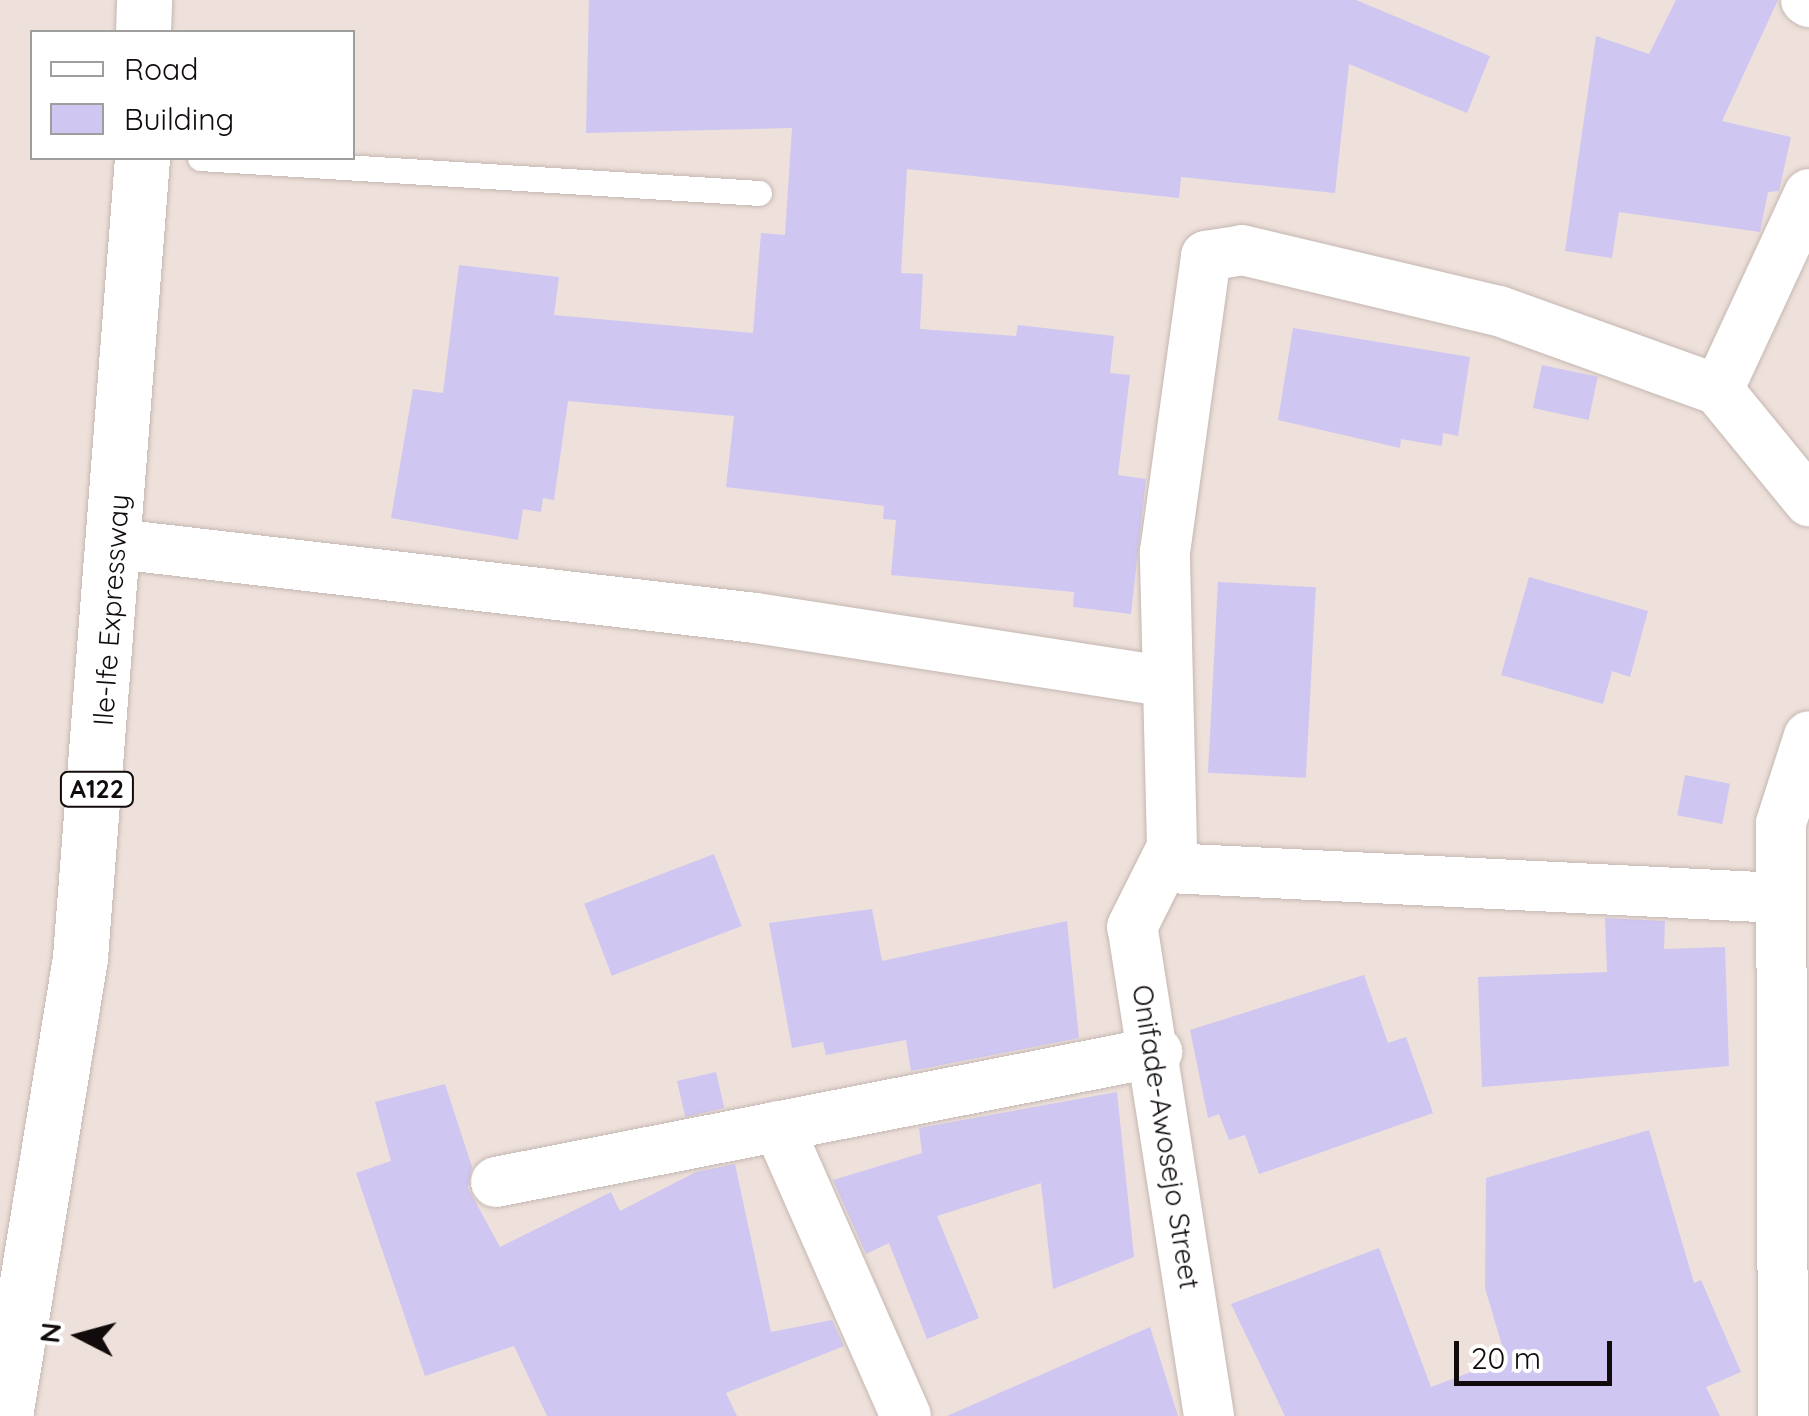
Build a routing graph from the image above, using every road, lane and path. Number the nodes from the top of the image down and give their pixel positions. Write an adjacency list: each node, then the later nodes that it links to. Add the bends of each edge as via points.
1 (144, 0): 2 (highway)
2 (144, 30)
3 (142, 160): 9 (highway, Ile-Ife Expressway / A122)
4 (233, 160): 5 (lane)
5 (759, 192)
6 (1809, 194): 7 (street)
7 (1718, 390): 8 (street); 10 (street, via 1499,311 1242,250 1206,256 1171,474)
8 (1809, 501)
9 (117, 544): 10 (street, via 756,618); 17 (highway, Ile-Ife Expressway / A122, via 80,957)
10 (1161, 681): 12 (street)
11 (1809, 736): 13 (street, via 1781,823)
12 (1168, 868): 13 (street); 14 (street, Onifade-Awosejo Street, via 1132,927)
13 (1780, 898): 20 (street)
14 (1157, 1052): 15 (street); 19 (street, Onifade-Awosejo Street)
15 (778, 1126): 16 (street); 18 (street)
16 (496, 1182)
17 (5, 1416)
18 (906, 1416)
19 (1209, 1416)
20 (1784, 1416)

